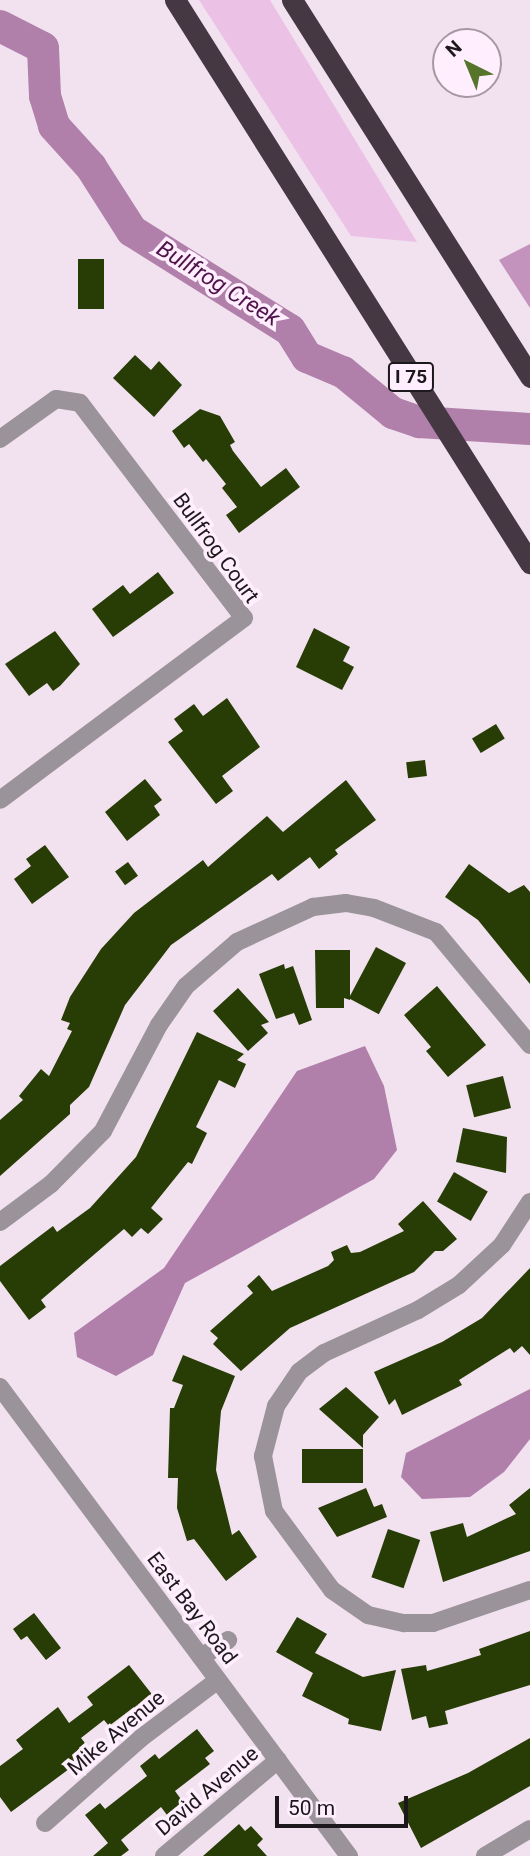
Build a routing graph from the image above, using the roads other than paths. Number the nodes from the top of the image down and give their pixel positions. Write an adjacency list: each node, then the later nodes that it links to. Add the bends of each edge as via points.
1 (175, 0): 5 (highway, I 75)
2 (292, 0): 3 (highway)
3 (530, 377)
4 (0, 439): 6 (street, Bullfrog Court, via 56,399 80,403 244,618)
5 (530, 563)
6 (0, 800)
7 (530, 1045): 9 (street, via 436,932 374,908 346,903 313,907 237,942 186,986 159,1025 103,1131 51,1184)
8 (530, 1202): 11 (street, via 502,1245 459,1285 418,1310 333,1348 299,1371 275,1406 263,1456 274,1511 332,1590 368,1615 404,1623 433,1623)
9 (0, 1222)
10 (0, 1387): 13 (street, East Bay Road)
11 (530, 1590)
12 (228, 1640): 13 (street)
13 (201, 1657): 14 (street, East Bay Road)
14 (218, 1680): 15 (street, East Bay Road); 16 (street, Mike Avenue, via 141,1738)
15 (278, 1760): 18 (street, David Avenue); 19 (street, East Bay Road)
16 (45, 1823)
17 (530, 1829): 20 (street)
18 (164, 1856)
19 (349, 1856)
20 (485, 1856)

